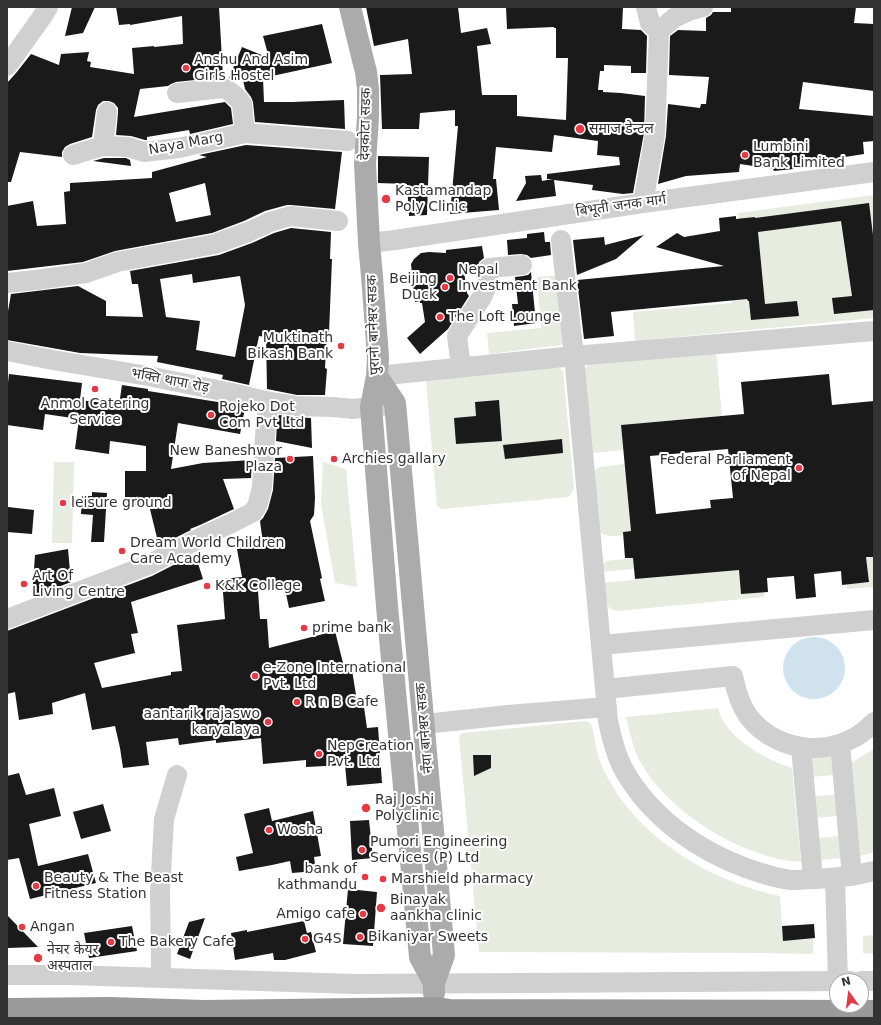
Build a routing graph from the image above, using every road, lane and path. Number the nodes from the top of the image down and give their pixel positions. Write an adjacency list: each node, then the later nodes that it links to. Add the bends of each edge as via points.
1 (48, 7): 6 (street)
2 (350, 7): 17 (main road, देवकोटा सडक, via 366,72 368,116 365,164)
3 (646, 7): 5 (street, via 650,23)
4 (703, 7): 5 (street, via 674,18)
5 (659, 31): 14 (street, via 655,134)
6 (7, 66)
7 (177, 93): 9 (street, via 226,89 242,104)
8 (107, 112): 11 (street)
9 (245, 134): 10 (street, Naya Marg); 11 (street, Naya Marg, via 179,148 144,152 128,147)
10 (348, 141)
11 (103, 146): 12 (street, Naya Marg)
12 (73, 155)
13 (874, 172): 14 (street, बिभूती जनक मार्ग)
14 (643, 203): 17 (street, बिभूती जनक मार्ग)
15 (338, 221): 19 (street, via 290,216 215,244 117,262 86,273)
16 (561, 240): 22 (street)
17 (369, 243): 24 (main road, पुरानो बानेश्वर सडक, via 378,357)
18 (522, 265): 23 (street, via 489,268 488,283 482,297 457,336)
19 (7, 283)
20 (874, 331): 22 (street)
21 (7, 351): 25 (street, भक्ति थापा रोड़, via 148,376)
22 (574, 356): 23 (street); 30 (street)
23 (461, 367): 24 (street)
24 (377, 376): 26 (main road); 27 (main road, पुरानो बानेश्वर सडक)
25 (270, 402): 27 (street, भक्ति थापा रोड़, via 353,409); 28 (street, via 266,420 262,487 253,512 148,565)
26 (396, 403): 27 (street, भक्ति थापा रोड़); 33 (main road, नँया बानेश्वर सडक)
27 (371, 407): 44 (main road, नँया बानेश्वर सडक, via 420,957)
28 (7, 619)
29 (874, 620): 30 (street)
30 (601, 645): 31 (street)
31 (606, 698): 33 (street, via 500,716); 35 (street, via 733,676 741,704 748,716 769,735 781,742); 39 (street, via 614,747 624,771 639,794 656,813 696,843 756,872 788,880)
32 (874, 722): 34 (street, via 862,733)
33 (425, 724): 44 (main road, नँया बानेश्वर सडक, via 444,955)
34 (840, 744): 35 (street, via 823,748); 38 (street)
35 (800, 747): 39 (street)
36 (176, 775): 40 (street, via 164,819 160,892)
37 (874, 871): 38 (street)
38 (844, 877): 39 (street); 41 (street)
39 (813, 879)
40 (161, 966)
41 (838, 973)
42 (7, 975): 44 (street, via 355,984)
43 (829, 981): 44 (street)
44 (434, 983): 46 (main road)
45 (7, 1009): 46 (highway)
46 (435, 1013): 48 (highway, via 450,1010)
47 (829, 1013): 48 (highway)
48 (813, 1014)

